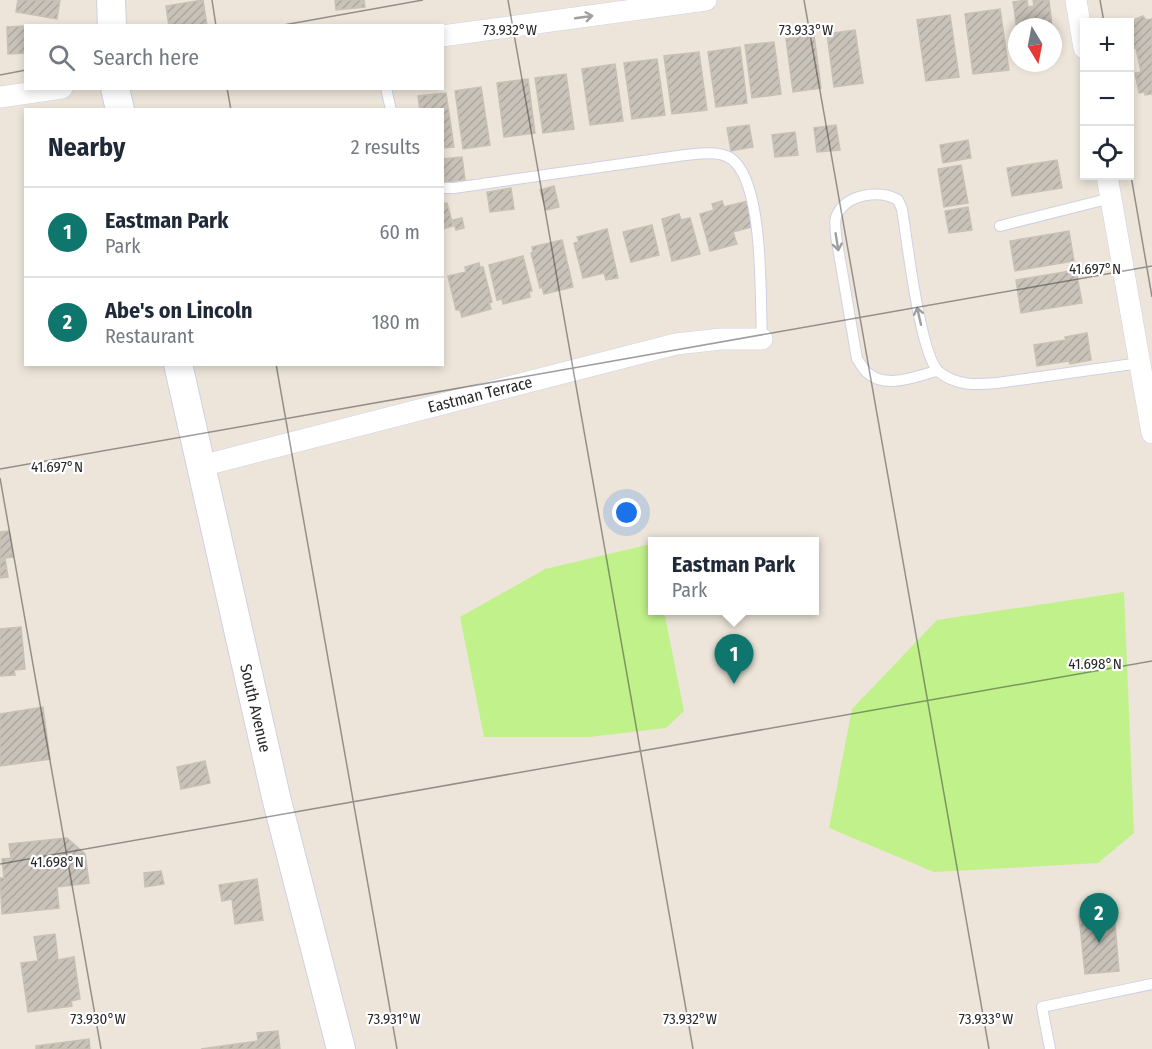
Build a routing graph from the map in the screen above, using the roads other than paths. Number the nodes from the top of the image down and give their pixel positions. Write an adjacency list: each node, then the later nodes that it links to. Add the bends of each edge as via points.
1 (111, 0): 4 (street)
2 (706, 0): 6 (street, one-way to 2)
3 (1076, 0): 5 (street)
4 (112, 24)
5 (1080, 24)
6 (444, 36)
7 (48, 90): 10 (street)
8 (115, 90): 11 (street)
9 (386, 90): 12 (lane)
10 (0, 97)
11 (120, 108)
12 (391, 108)
13 (1108, 180): 15 (street)
14 (444, 188): 17 (lane, via 685,155 714,153 734,160 756,214)
15 (1111, 198): 16 (lane); 18 (street)
16 (1000, 226)
17 (762, 339): 22 (street, Eastman Terrace, via 676,344)
18 (1140, 363): 20 (lane, via 975,385 956,382); 21 (street)
19 (178, 366): 22 (street, South Avenue)
20 (937, 371): 20 (lane, one-way to 20, via 928,354 898,200 880,194 849,200 835,219 857,359 867,373 895,381)
21 (1152, 433)
22 (201, 466): 24 (street, South Avenue, via 276,797)
23 (1152, 984): 25 (lane, via 1042,1007)
24 (341, 1049)
25 (1050, 1049)

